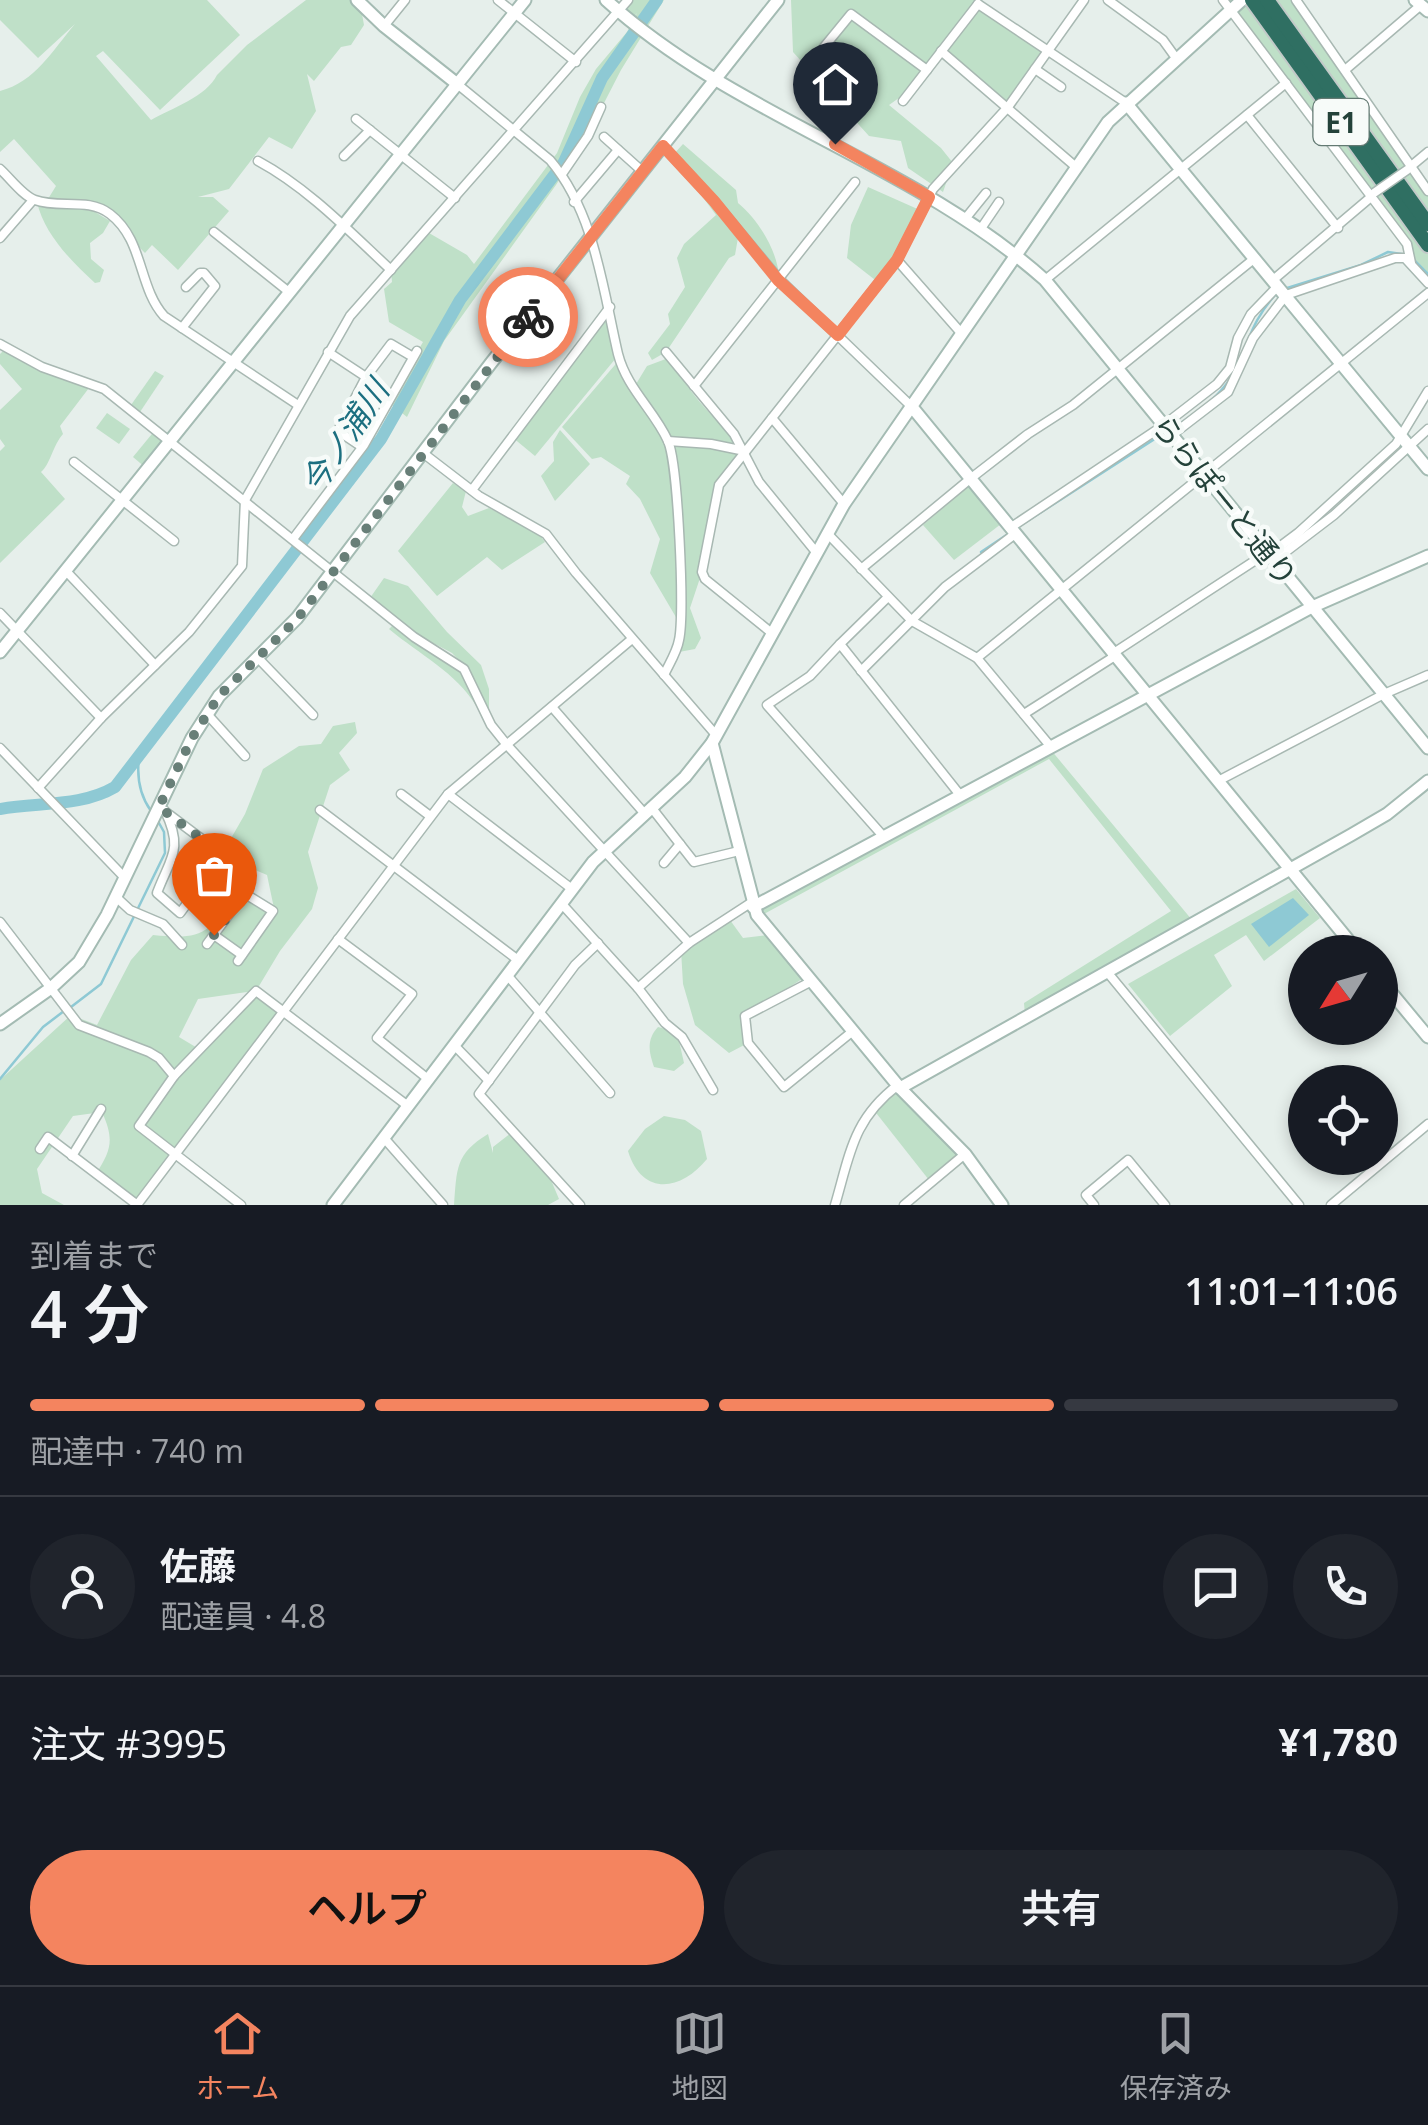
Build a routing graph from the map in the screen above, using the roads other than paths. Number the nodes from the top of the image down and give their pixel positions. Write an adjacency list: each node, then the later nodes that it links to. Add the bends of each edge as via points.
1 (356, 0): 18 (street)
2 (405, 0): 18 (street)
3 (498, 0): 16 (street)
4 (525, 0): 16 (street)
5 (606, 0): 17 (street)
6 (628, 0): 17 (street)
7 (778, 0): 27 (street)
8 (1084, 0): 20 (street)
9 (1108, 0): 22 (street, via 1163,40)
10 (1252, 0): 69 (highway, E1)
11 (1266, 0): 62 (highway, E1)
12 (1296, 0): 26 (street)
13 (979, 2): 20 (street); 21 (street)
14 (1232, 4): 22 (street); 29 (street)
15 (1421, 4): 26 (street)
16 (513, 12): 23 (street); 28 (street)
17 (620, 12): 23 (street); 27 (street)
18 (384, 26): 28 (street)
19 (824, 47): 25 (street, via 851,14)
20 (1048, 50): 24 (street); 32 (street)
21 (941, 51): 25 (street); 34 (street)
22 (1176, 58): 32 (street)
23 (576, 62): 38 (street)
24 (1035, 69): 30 (street); 34 (street)
25 (927, 70): 31 (street)
26 (1344, 70): 48 (street)
27 (716, 78): 40 (street); 56 (street)
28 (456, 83): 38 (street); 43 (street)
29 (1286, 83): 35 (street); 55 (street)
30 (1061, 88)
31 (904, 101)
32 (1126, 103): 46 (street); 47 (street)
33 (600, 107): 51 (street)
34 (1008, 107): 46 (street); 56 (street)
35 (1247, 115): 47 (street); 64 (street)
36 (356, 119): 37 (street)
37 (370, 130): 43 (street); 44 (street)
38 (514, 130): 51 (street); 57 (street)
39 (604, 137): 41 (street)
40 (663, 146): 50 (street); 75 (street)
41 (618, 150): 50 (street); 59 (street)
42 (1428, 152): 48 (street)
43 (400, 153): 57 (street); 63 (street)
44 (344, 156)
45 (258, 161): 63 (street)
46 (1076, 166): 70 (street)
47 (1182, 168): 71 (street); 76 (street)
48 (1410, 168): 53 (street); 55 (street, bridge)
49 (0, 170): 58 (street)
50 (642, 172): 68 (street)
51 (562, 174): 59 (street)
52 (855, 182): 75 (street)
53 (1428, 191)
54 (986, 193): 61 (street)
55 (1372, 195): 64 (street); 73 (street, via 1407,244)
56 (929, 197): 61 (street, ららぽーと通り); 72 (street)
57 (455, 198): 74 (street)
58 (33, 200): 67 (street); 83 (street, via 96,206 110,214 136,248 156,307)
59 (574, 202): 68 (street)
60 (999, 202): 65 (street)
61 (966, 219): 65 (street, ららぽーと通り)
62 (1428, 224)
63 (342, 225): 74 (street); 80 (street)
64 (1338, 228): 79 (street)
65 (980, 230): 70 (street, ららぽーと通り)
66 (214, 232): 80 (street)
67 (0, 238)
68 (590, 238): 82 (street); 107 (street)
69 (1428, 245)
70 (1018, 256): 76 (street, ららぽーと通り); 84 (street)
71 (1256, 258): 79 (street); 91 (street)
72 (897, 260): 84 (street); 85 (street)
73 (1410, 262): 77 (street); 79 (street, via 1384,259 1348,276)
74 (390, 270): 87 (street)
75 (778, 280): 85 (street); 93 (street)
76 (1044, 280): 91 (street, ららぽーと通り)
77 (1428, 283)
78 (186, 287): 83 (street, via 204,272 215,286)
79 (1279, 287): 90 (street); 101 (street, via 1251,314 1224,376); 101 (street, via 1228,392)
80 (289, 292): 89 (street)
81 (1428, 293): 90 (street)
82 (610, 307): 103 (street, via 623,370); 112 (street)
83 (182, 328): 89 (street)
84 (962, 334): 96 (street)
85 (838, 335): 96 (street); 98 (street)
86 (0, 344): 102 (street, via 104,389)
87 (328, 352): 92 (street); 95 (street)
88 (666, 352): 93 (street)
89 (232, 362): 95 (street); 102 (street)
90 (1342, 362): 104 (street); 110 (street)
91 (1118, 369): 101 (street, ららぽーと通り); 111 (street)
92 (366, 377): 99 (street, via 350,406); 99 (street, via 391,344 415,354)
93 (694, 386): 106 (street)
94 (1428, 391): 104 (street)
95 (298, 405): 114 (street)
96 (912, 407): 111 (street); 115 (street)
97 (344, 418): 105 (street, via 338,430)
98 (772, 418): 106 (street); 115 (street)
99 (376, 422): 105 (street)
100 (1428, 429): 104 (street)
101 (1168, 430): 110 (street, ららぽーと通り); 116 (street)
102 (170, 439): 113 (street); 114 (street)
103 (668, 441): 106 (street); 141 (street, via 680,640)
104 (1405, 441): 109 (street); 121 (street, via 1334,514)
105 (362, 448): 118 (street)
106 (745, 451): 120 (street, via 758,482); 132 (street, via 719,485 702,572)
107 (423, 453): 112 (street); 125 (street)
108 (74, 462): 113 (street)
109 (1428, 470)
110 (1204, 475): 121 (street, ららぽーと通り); 126 (street)
111 (970, 479): 116 (street); 123 (street)
112 (472, 490): 133 (street, via 546,534)
113 (122, 500): 119 (street); 124 (street)
114 (245, 500): 118 (street); 139 (street, via 242,566)
115 (844, 504): 117 (street)
116 (1012, 531): 126 (street); 130 (street)
117 (826, 533): 120 (street); 123 (street)
118 (293, 540): 125 (street)
119 (174, 541)
120 (816, 552): 132 (street)
121 (1271, 555): 128 (street, ららぽーと通り); 136 (street)
122 (1428, 556): 128 (street)
123 (861, 568): 127 (street)
124 (66, 570): 131 (street); 139 (street)
125 (332, 573): 137 (street); 151 (street, via 464,669)
126 (1061, 591): 136 (street); 138 (street)
127 (888, 597): 130 (street); 134 (street)
128 (1312, 607): 143 (street, ららぽーと通り); 144 (street)
129 (0, 613): 131 (street)
130 (912, 621): 138 (street); 140 (street)
131 (17, 631): 135 (street); 149 (street)
132 (774, 634): 150 (street)
133 (632, 638): 141 (street); 145 (street)
134 (840, 644): 140 (street); 166 (street, via 767,706)
135 (0, 652)
136 (1114, 655): 144 (street); 147 (street)
137 (257, 656): 146 (street); 148 (street)
138 (977, 658): 147 (street)
139 (156, 665): 149 (street)
140 (861, 671): 161 (street)
141 (664, 675): 150 (street)
142 (1428, 675): 143 (street)
143 (1384, 694): 154 (street, ららぽーと通り); 156 (street)
144 (1147, 696): 152 (street); 156 (street)
145 (552, 707): 151 (street); 164 (street)
146 (207, 714): 155 (street); 162 (street)
147 (1024, 714): 152 (street)
148 (313, 715)
149 (101, 718): 158 (street)
150 (714, 739): 164 (street); 169 (street)
151 (507, 745): 160 (street); 168 (street)
152 (1050, 747): 161 (street)
153 (0, 748): 158 (street)
154 (1428, 748)
155 (245, 756)
156 (1217, 782): 173 (street)
157 (1428, 782): 173 (street)
158 (41, 791): 174 (street)
159 (401, 794): 165 (street)
160 (448, 794): 165 (street); 175 (street)
161 (960, 795): 166 (street)
162 (162, 809): 170 (street); 170 (street, via 176,849 159,897 180,912); 174 (street)
163 (320, 810): 172 (street)
164 (648, 810): 167 (street); 168 (street)
165 (430, 816): 172 (street)
166 (884, 836): 179 (street)
167 (680, 844): 169 (street, via 694,862); 171 (street)
168 (604, 849): 175 (street); 185 (street)
169 (740, 851): 179 (street)
170 (220, 859): 176 (street, via 240,872 233,884)
171 (664, 863)
172 (392, 866): 183 (street); 188 (street)
173 (1290, 870): 182 (street); 189 (street)
174 (125, 878): 177 (street)
175 (572, 889): 178 (street)
176 (245, 893): 181 (street); 181 (street, via 273,911 240,958)
177 (116, 896): 186 (street); 192 (street, via 79,962)
178 (561, 903): 184 (street); 188 (street)
179 (753, 904): 185 (street); 191 (street)
180 (0, 922): 192 (street)
181 (214, 935): 187 (street)
182 (1344, 935)
183 (338, 938): 195 (street); 202 (street, via 412,994 377,1038)
184 (598, 943): 193 (street); 196 (street)
185 (689, 943): 193 (street)
186 (182, 944)
187 (207, 944)
188 (518, 960): 190 (street)
189 (1108, 972): 204 (street); 225 (street)
190 (507, 975): 196 (street); 200 (street)
191 (812, 981): 198 (street); 198 (street, via 745,1016 748,1044 784,1087)
192 (51, 988): 197 (street); 201 (street, via 78,1025 158,1058)
193 (638, 988): 205 (street, via 682,1037)
194 (1398, 1001): 199 (street)
195 (284, 1010): 201 (street, via 256,991); 207 (street); 212 (street)
196 (540, 1011): 203 (street); 206 (street)
197 (0, 1024)
198 (853, 1031): 204 (street)
199 (1428, 1037)
200 (454, 1045): 202 (street); 203 (street)
201 (174, 1076): 212 (street, via 139,1126)
202 (428, 1079): 207 (street)
203 (488, 1081): 219 (street, via 480,1094)
204 (899, 1087): 213 (street); 220 (street, via 861,1122)
205 (713, 1090)
206 (610, 1093)
207 (408, 1106): 210 (street)
208 (101, 1108): 214 (street)
209 (1428, 1124): 226 (street)
210 (384, 1138): 215 (street); 218 (street)
211 (40, 1148): 214 (street, via 48,1137)
212 (175, 1154): 216 (street); 217 (street)
213 (964, 1154): 221 (street); 222 (street)
214 (72, 1156): 216 (street)
215 (334, 1204)
216 (136, 1205)
217 (241, 1205)
218 (444, 1205)
219 (580, 1205)
220 (834, 1205)
221 (904, 1205)
222 (1002, 1205)
223 (1094, 1205): 224 (street, via 1086,1195 1128,1160)
224 (1165, 1205)
225 (1299, 1205)
226 (1331, 1205)

